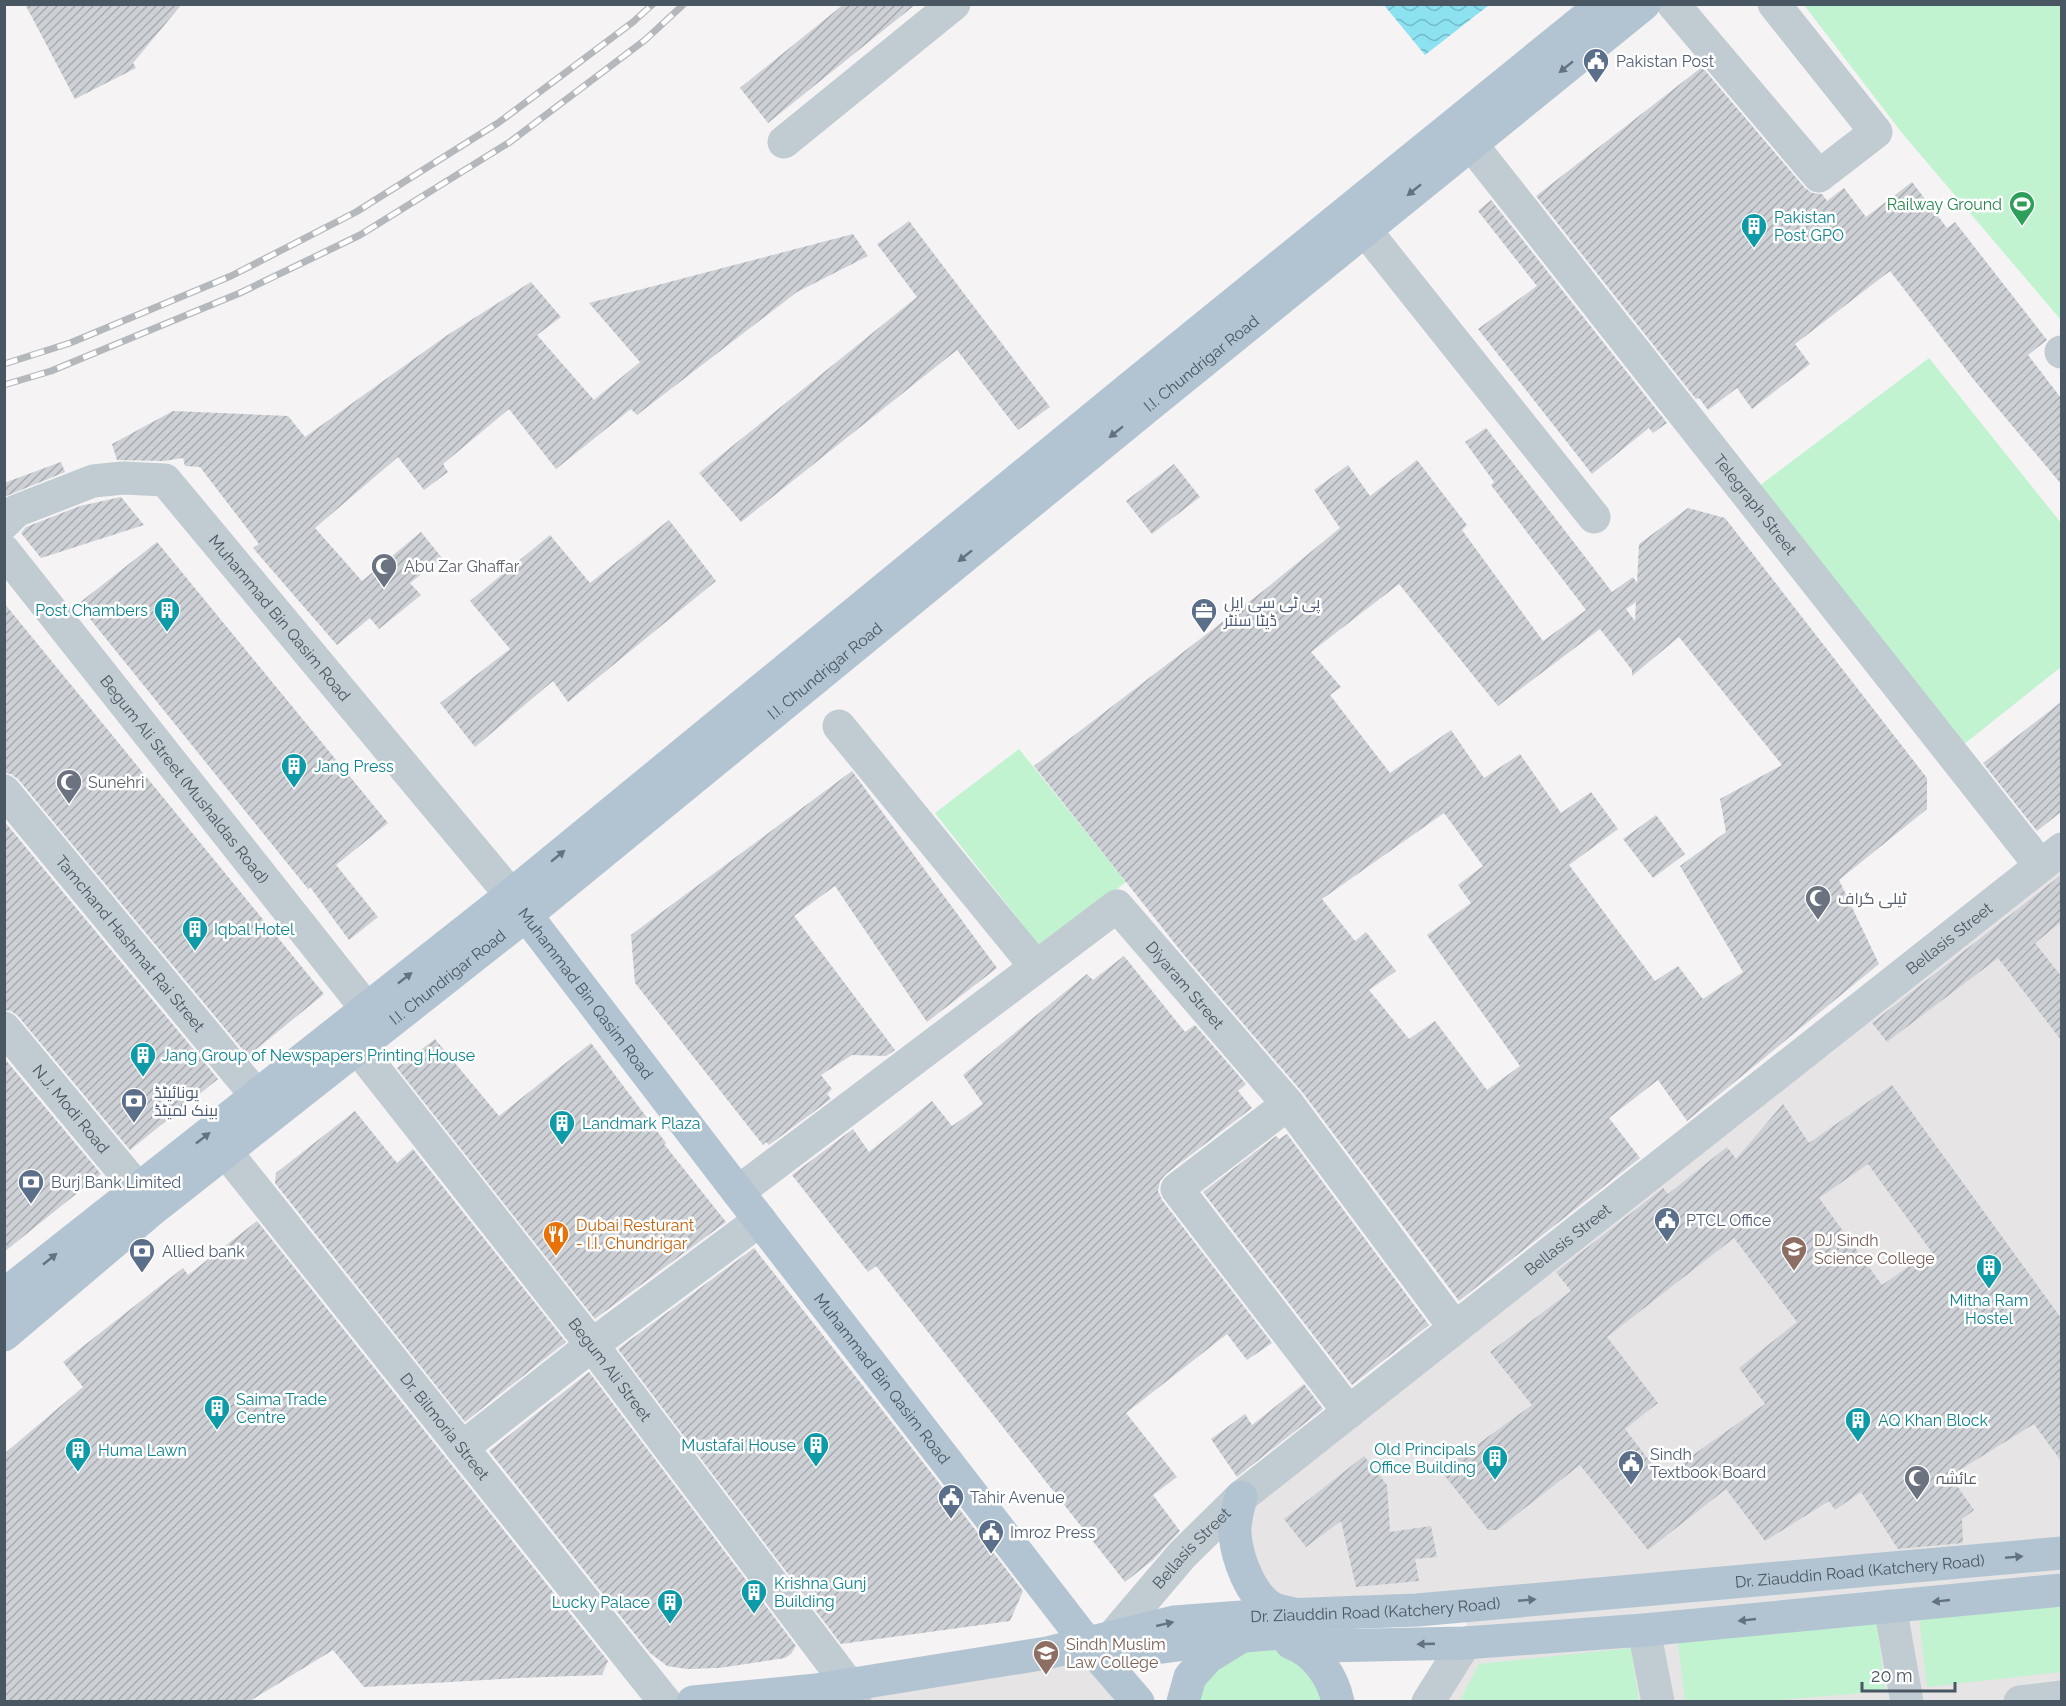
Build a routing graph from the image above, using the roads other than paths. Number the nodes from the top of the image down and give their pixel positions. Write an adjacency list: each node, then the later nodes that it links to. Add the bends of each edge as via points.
1 (954, 4): 6 (street)
2 (1603, 4): 15 (main road, I.I. Chundrigar Road, one-way to 2, via 1131,387)
3 (1644, 4): 7 (main road, I.I. Chundrigar Road, one-way to 7)
4 (1673, 4): 5 (street, via 1819,176 1876,132)
5 (1774, 4)
6 (784, 142)
7 (1471, 144): 8 (main road, I.I. Chundrigar Road, one-way to 8); 14 (street, Telegraph Street)
8 (1365, 230): 9 (street); 15 (main road, I.I. Chundrigar Road, one-way to 15)
9 (1594, 517)
10 (4, 523): 15 (street, Muhammad Bin Qasim Road, via 16,510 93,481 165,480)
11 (4, 551): 17 (street, Begum Ali Street (Mushaldas Road))
12 (839, 726): 16 (street)
13 (4, 791): 20 (street, Tamchand Hashmat Rai Street)
14 (2051, 857): 27 (street, Bellasis Street)
15 (519, 905): 17 (main road, I.I. Chundrigar Road, one-way to 15); 19 (main road, I.I. Chundrigar Road); 24 (main road, Muhammad Bin Qasim Road)
16 (1036, 967): 21 (street, Diyaram Street, via 1117,906); 24 (street, Diyaram Street)
17 (366, 1008): 20 (main road, I.I. Chundrigar Road)
18 (4, 1028): 23 (street, N.J. Modi Road)
19 (357, 1047): 22 (main road, I.I. Chundrigar Road); 29 (street, Begum Ali Street)
20 (256, 1095): 23 (main road, I.I. Chundrigar Road, one-way to 20)
21 (1288, 1104): 27 (street); 30 (street, via 1177,1189)
22 (226, 1152): 28 (main road, I.I. Chundrigar Road); 31 (street, Dr. Bilmoria Street)
23 (138, 1189): 26 (main road, I.I. Chundrigar Road, one-way to 23)
24 (738, 1192): 25 (main road, Muhammad Bin Qasim Road)
25 (760, 1220): 29 (street); 39 (main road, Muhammad Bin Qasim Road)
26 (4, 1295)
27 (1455, 1328): 30 (street, Bellasis Street)
28 (4, 1335)
29 (592, 1345): 31 (street); 40 (street, Begum Ali Street)
30 (1349, 1412): 32 (street, Bellasis Street)
31 (462, 1448): 42 (street, Dr. Bilmoria Street)
32 (1241, 1497): 36 (main road, via 1235,1534 1241,1561 1261,1599 1273,1609); 39 (street, Bellasis Street)
33 (2061, 1553): 36 (main road, Dr. Ziauddin Road (Katchery Road), one-way to 33, via 1417,1611)
34 (2061, 1590): 35 (main road, Dr. Ziauddin Road (Katchery Road), one-way to 35)
35 (1890, 1606): 37 (main road, Dr. Ziauddin Road (Katchery Road), one-way to 37); 49 (street)
36 (1277, 1629): 38 (main road, Dr. Ziauddin Road (Katchery Road), one-way to 36, via 1325,1646); 39 (main road, Dr. Ziauddin Road (Katchery Road)); 45 (main road, via 1208,1657 1190,1677); 46 (main road, via 1322,1666)
37 (1644, 1630): 38 (main road, Dr. Ziauddin Road (Katchery Road)); 48 (street)
38 (1465, 1643): 47 (street)
39 (1099, 1645): 40 (main road, Dr. Ziauddin Road (Katchery Road)); 44 (main road, Muhammad Bin Qasim Road)
40 (843, 1694): 43 (main road, Dr. Ziauddin Road (Katchery Road), via 816,1690)
41 (2061, 1697): 50 (street)
42 (666, 1701)
43 (693, 1701)
44 (1137, 1701)
45 (1183, 1701)
46 (1338, 1701)
47 (1428, 1701)
48 (1658, 1701)
49 (1906, 1701)
50 (2020, 1701)

